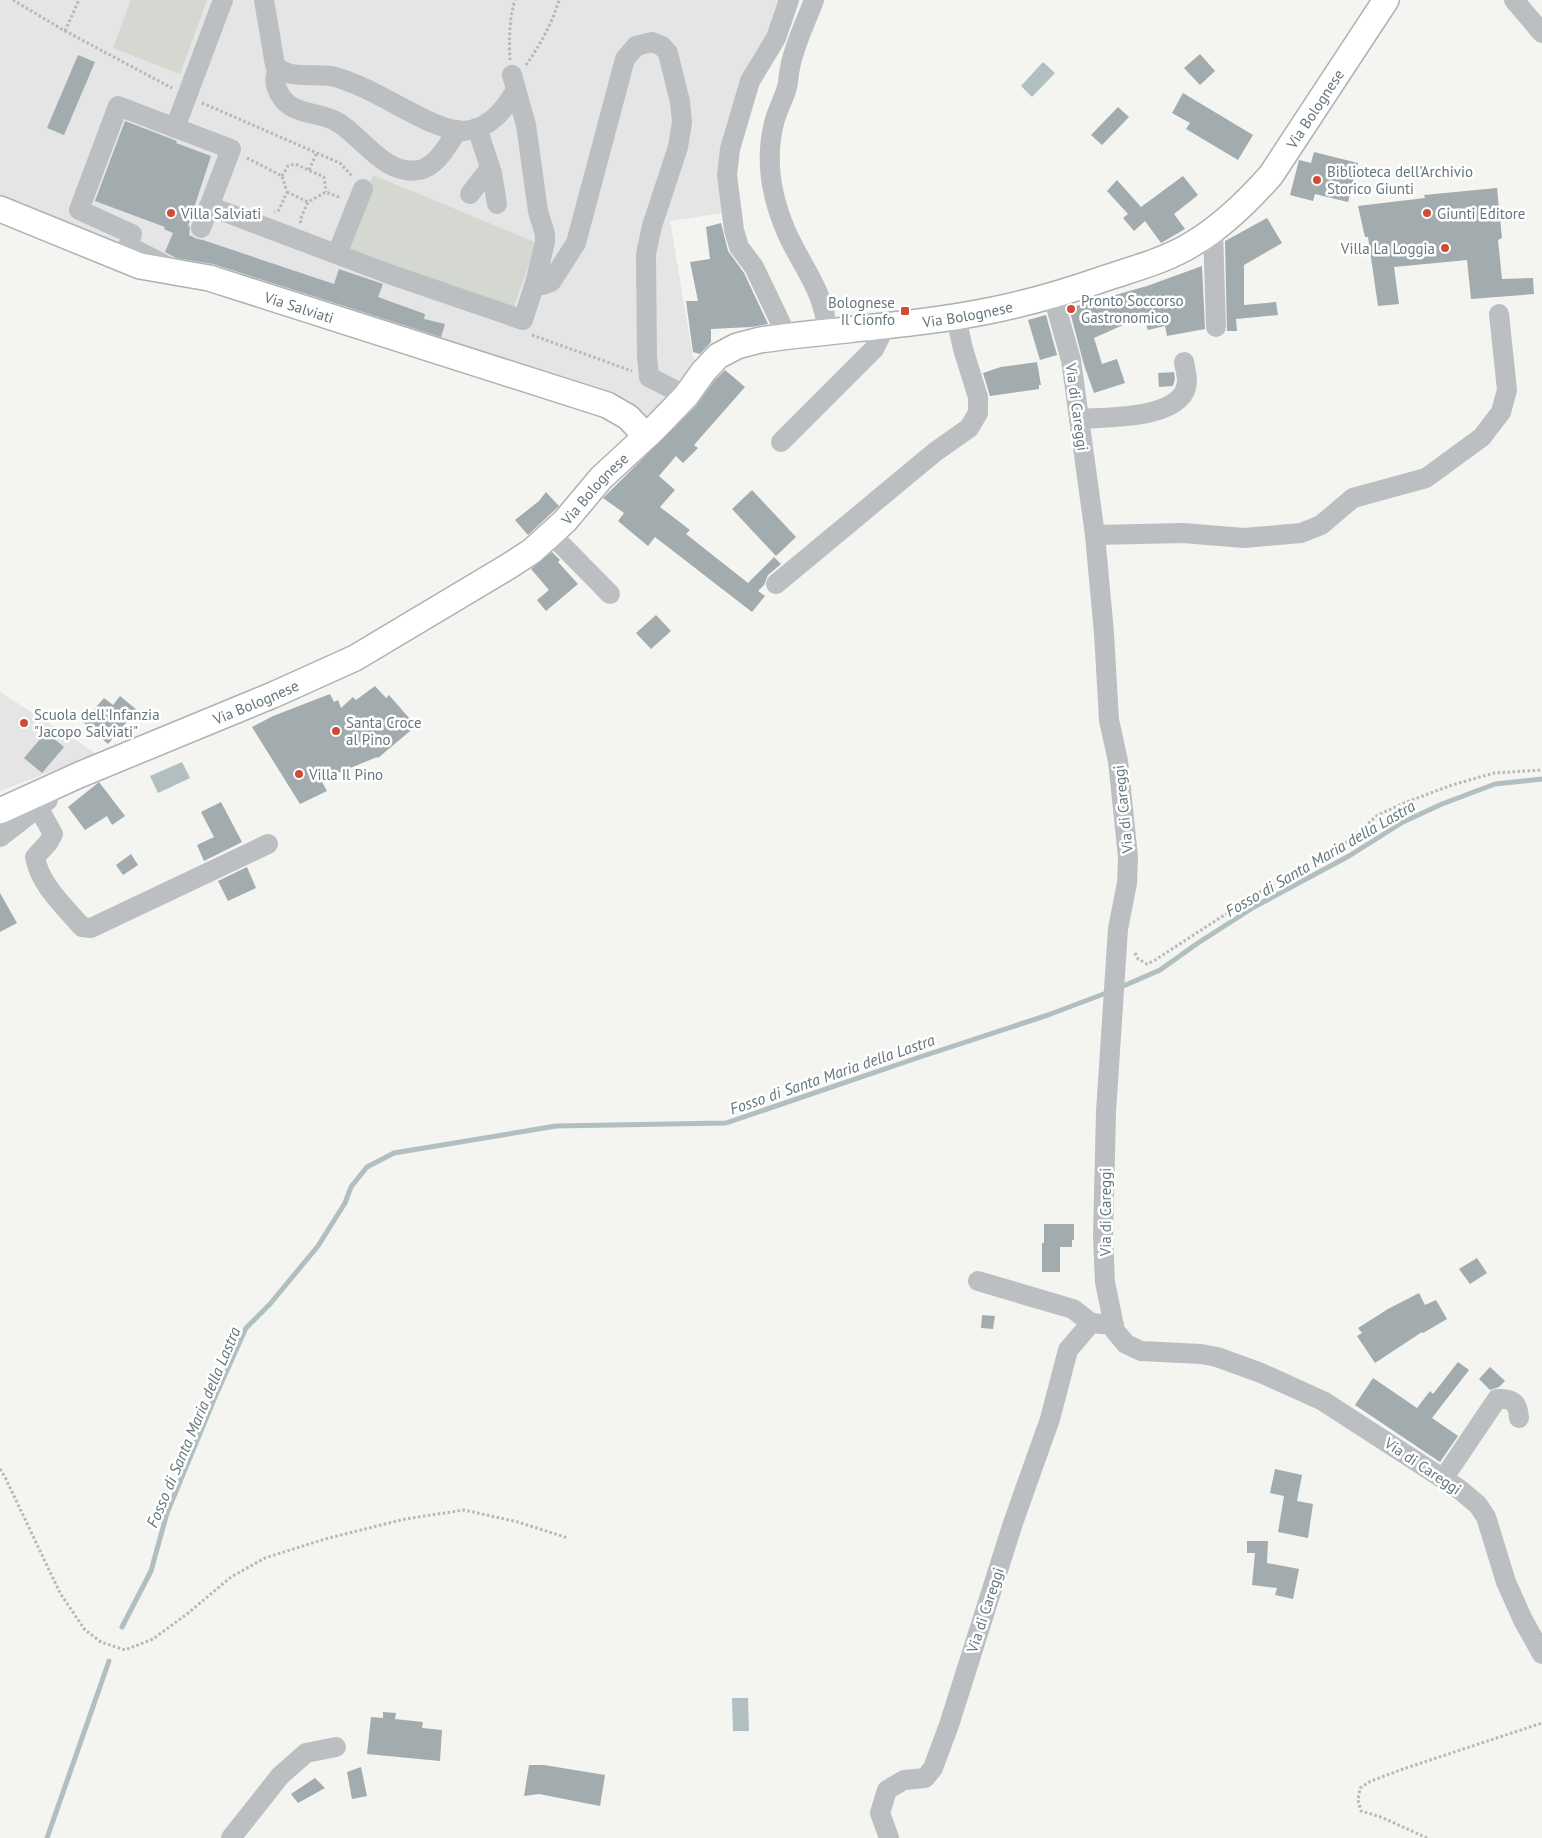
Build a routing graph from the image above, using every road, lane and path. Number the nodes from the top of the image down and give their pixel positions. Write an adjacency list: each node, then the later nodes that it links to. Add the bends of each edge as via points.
1 (12, 0): 11 (path)
2 (78, 0): 11 (path)
3 (223, 0): 15 (street)
4 (264, 0): 13 (street, via 275,66)
5 (515, 0): 14 (path, via 509,47)
6 (559, 0): 14 (path, via 554,17 535,52)
7 (789, 0): 47 (street, via 776,38 750,81 730,149 727,175 739,246 754,267)
8 (814, 0): 45 (street, via 779,105 768,163 786,232 815,285 824,309)
9 (1386, 0): 35 (main road, Via Bolognese, via 1271,175 1248,201)
10 (1514, 0): 12 (street)
11 (65, 31): 15 (path)
12 (1542, 33)
13 (280, 71): 19 (street, via 331,76 439,125); 19 (street, via 276,75 276,85 290,106 340,124 374,154 396,167 418,170 428,166)
14 (514, 82): 16 (street); 17 (street)
15 (187, 97): 18 (street); 21 (path)
16 (498, 117): 17 (street, via 509,117); 19 (street)
17 (526, 125): 39 (street, via 545,242)
18 (175, 128): 20 (street); 38 (street, via 118,106 79,210 135,226 128,246)
19 (467, 129): 22 (street)
20 (231, 149): 24 (path); 31 (street)
21 (317, 152): 23 (path); 28 (path, via 340,163)
22 (490, 168): 27 (street); 30 (street)
23 (309, 170): 24 (path, via 295,164 288,166); 26 (path, via 324,177)
24 (282, 176): 25 (path)
25 (287, 192): 29 (path); 33 (path, via 279,210)
26 (326, 192): 28 (path); 29 (path)
27 (470, 194)
28 (360, 197): 37 (street)
29 (308, 202): 36 (path, via 300,220)
30 (497, 204)
31 (209, 206): 33 (street); 34 (street)
32 (0, 209): 38 (main road, Via Salviati, via 140,266)
33 (253, 222): 36 (street)
34 (201, 228)
35 (1213, 230): 40 (main road, Via Bolognese, via 1162,260); 44 (street)
36 (306, 242): 37 (street)
37 (337, 254): 39 (street, via 523,320)
38 (175, 271): 53 (main road, Via Salviati, via 210,278 619,410 628,417)
39 (536, 280): 49 (street, via 543,286 551,282 576,243 625,59 636,46 652,42 662,46 668,53 682,122 678,147 646,254)
40 (1054, 296): 42 (main road, Via Bolognese); 51 (street, Via di Careggi, via 1072,360)
41 (1500, 314): 55 (street, via 1507,390 1501,412 1482,437 1426,478 1353,498 1321,525 1301,533 1244,538 1183,533)
42 (956, 317): 43 (main road, Via Bolognese); 56 (street, via 978,397 978,413 969,428 935,452)
43 (886, 325): 45 (main road, Via Bolognese); 52 (street, via 874,349)
44 (1216, 326)
45 (827, 332): 47 (main road, Via Bolognese)
46 (528, 334): 49 (path)
47 (787, 336): 50 (main road, Via Bolognese, via 737,346 718,356)
48 (1184, 362): 51 (street, via 1187,382 1173,404 1139,414)
49 (649, 377): 50 (street)
50 (686, 396): 53 (main road, Via Bolognese)
51 (1079, 419): 55 (street, Via di Careggi)
52 (781, 442)
53 (637, 444): 54 (main road, Via Bolognese, via 601,478)
54 (551, 534): 57 (street); 59 (main road, Via Bolognese, via 532,551 355,658)
55 (1095, 535): 67 (street, Via di Careggi, via 1109,720 1119,768 1128,857 1127,883 1118,929 1106,1112 1105,1274)
56 (776, 584)
57 (610, 594)
58 (1542, 770): 64 (path, via 1494,773 1404,803 1378,815 1335,852 1266,888 1155,960 1147,964 1138,958)
59 (79, 775): 60 (street, Via Bolognese); 61 (main road)
60 (38, 807): 62 (street, Via Bolognese); 63 (street, via 53,834 35,856 42,880 82,927 98,926)
61 (0, 811)
62 (0, 837)
63 (268, 844)
64 (1132, 946)
65 (978, 1281): 66 (street, via 1073,1309)
66 (1091, 1322): 67 (street); 76 (street, Via di Careggi, via 1068,1350 1050,1419 933,1768 925,1778 904,1780 887,1790 880,1814)
67 (1114, 1325): 70 (street, Via di Careggi, via 1126,1344 1141,1351 1201,1354 1261,1373 1323,1402)
68 (1519, 1418): 70 (street, via 1519,1408 1512,1400 1497,1399)
69 (0, 1469): 71 (path, via 70,1608 86,1630 102,1642 125,1650 153,1639 231,1577 266,1558 325,1539 405,1519 464,1510)
70 (1444, 1479): 72 (street, Via di Careggi, via 1478,1505 1486,1517 1506,1582)
71 (568, 1538)
72 (1542, 1654)
73 (1542, 1724): 77 (path, via 1403,1769 1360,1788 1358,1800 1361,1811)
74 (336, 1748): 75 (street, via 306,1753 280,1776)
75 (231, 1838)
76 (889, 1838)
77 (1427, 1838)

